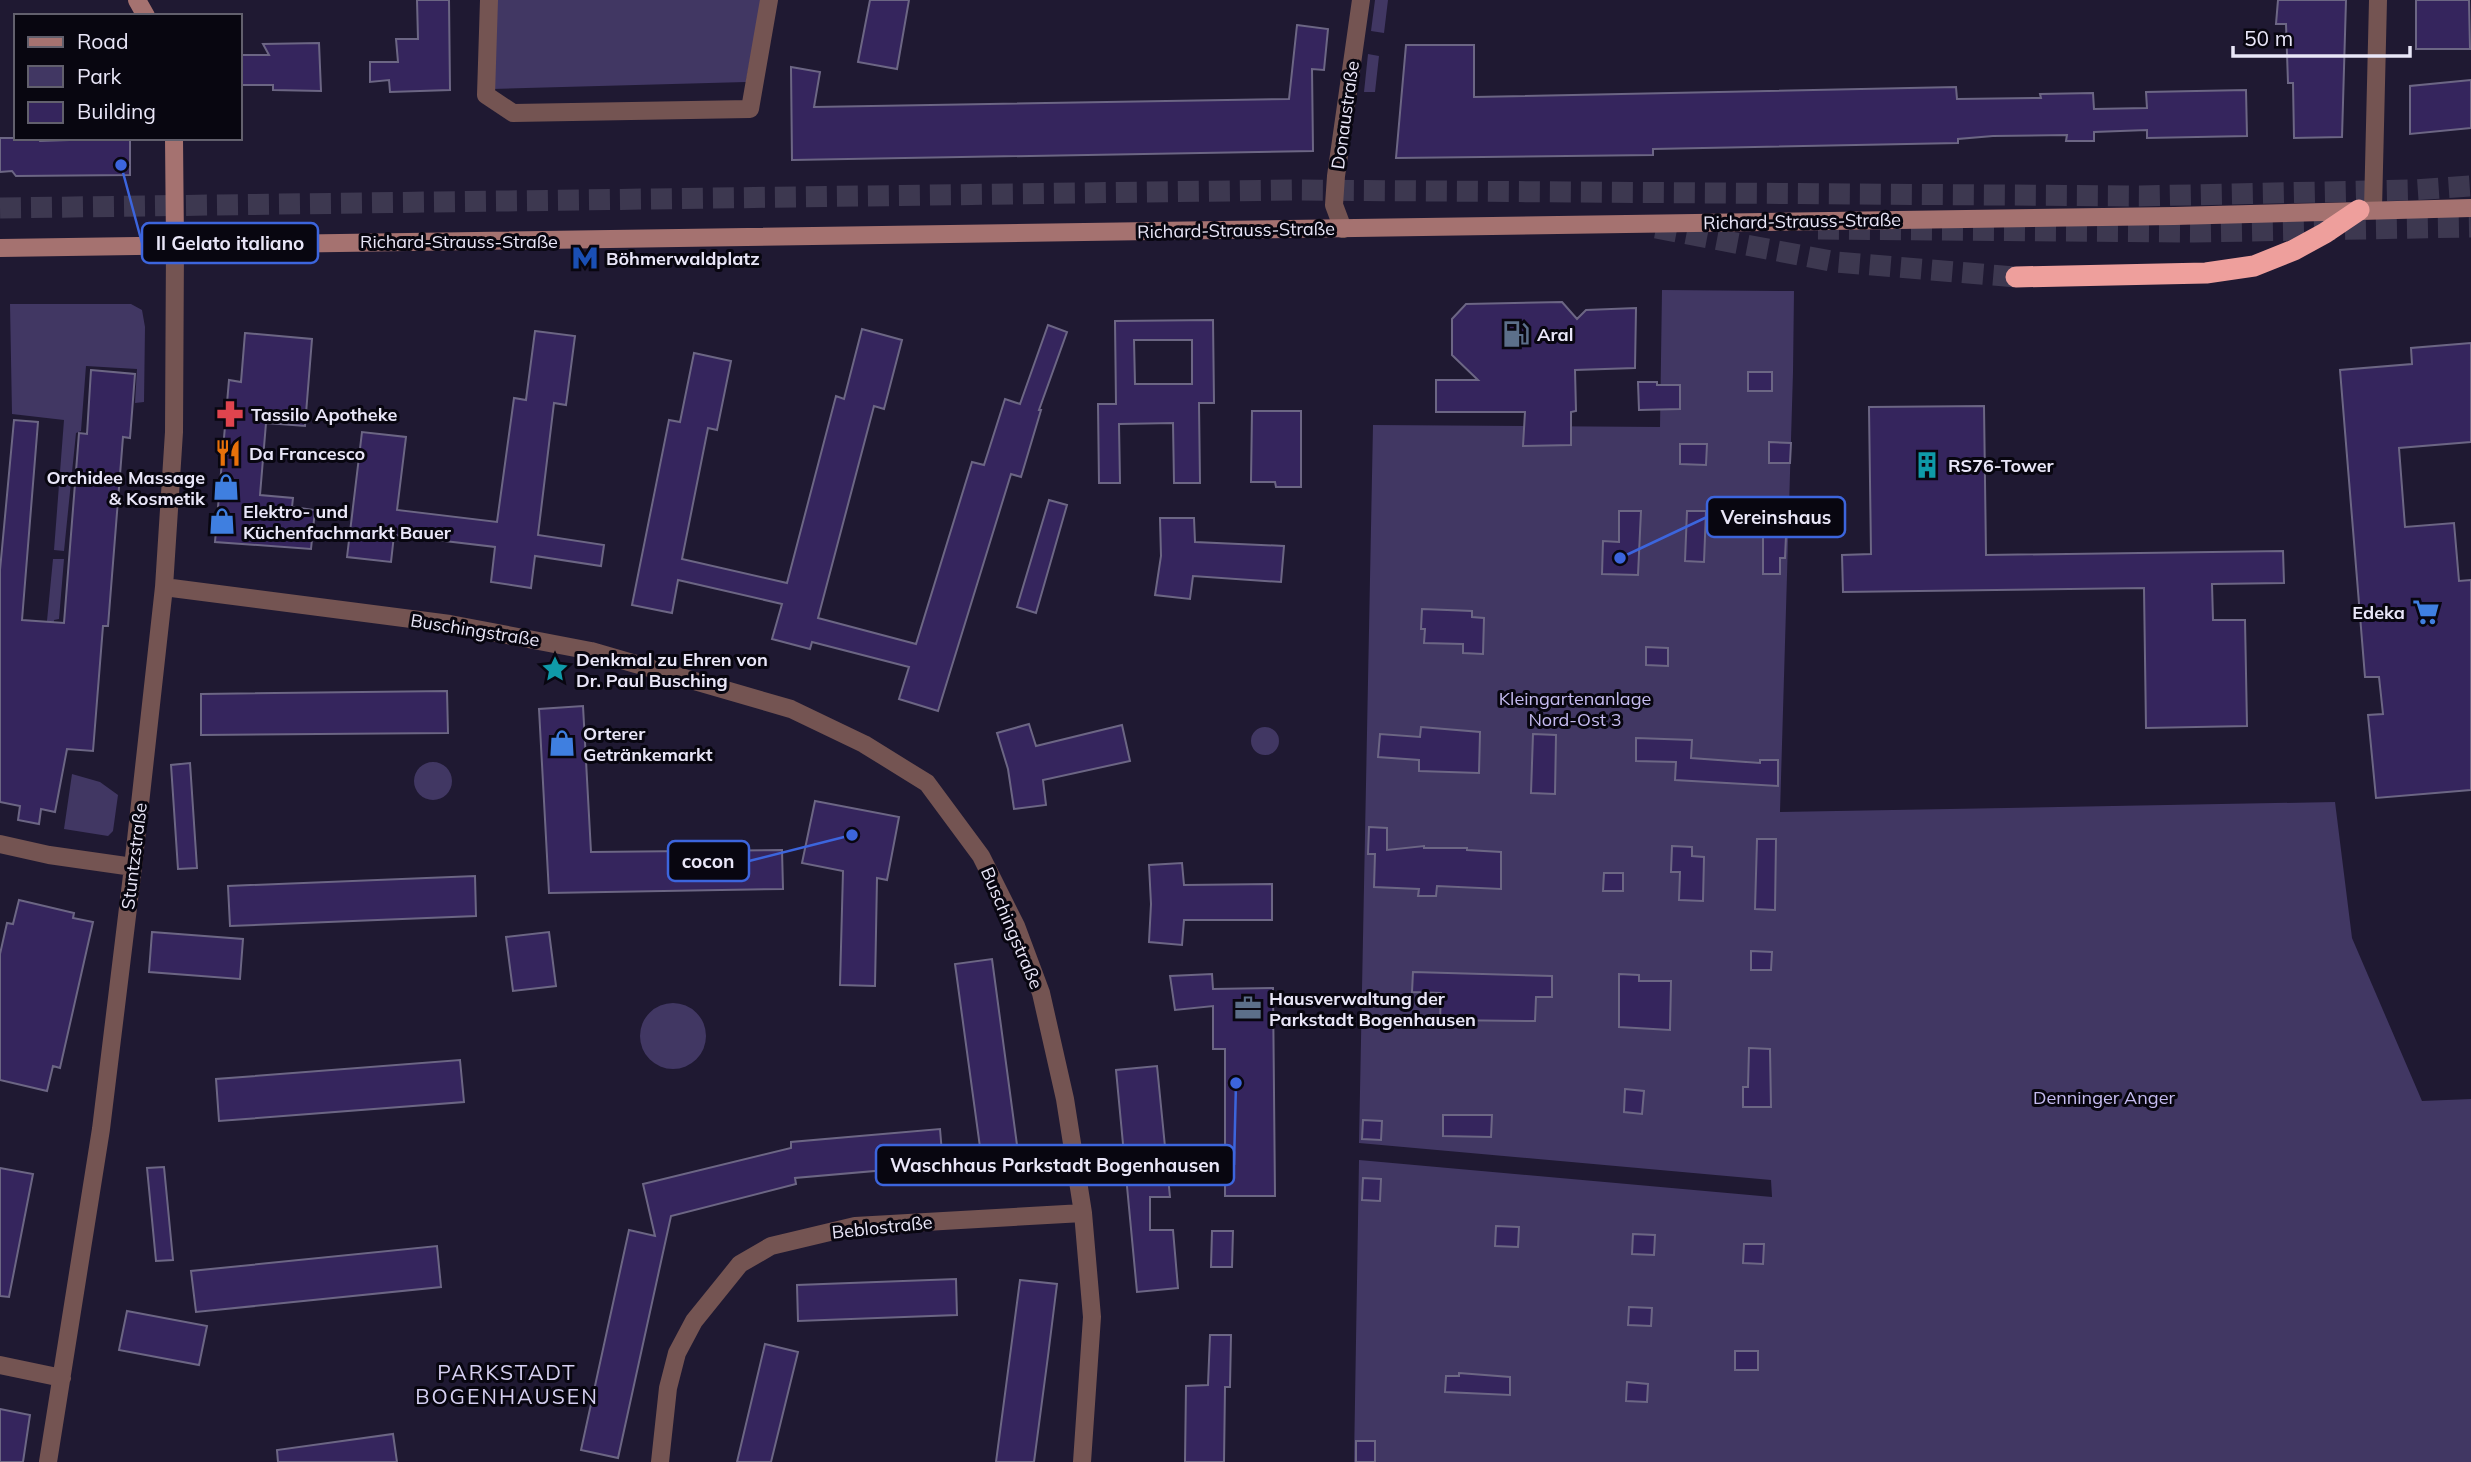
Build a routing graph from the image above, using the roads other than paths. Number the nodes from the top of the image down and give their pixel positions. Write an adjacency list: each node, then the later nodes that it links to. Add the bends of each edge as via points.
1 (489, 0): 2 (street, via 486,95 513,113 750,109)
2 (769, 0)
3 (1361, 0): 8 (street, Donaustraße, via 1336,176 1334,205)
4 (2378, 0): 7 (street)
5 (174, 140): 9 (main road)
6 (2471, 208): 7 (main road, Richard-Strauss-Straße)
7 (2366, 210): 8 (main road, Richard-Strauss-Straße); 11 (highway, via 2294,250 2254,266 2206,273)
8 (1343, 229): 9 (main road, Richard-Strauss-Straße)
9 (175, 245): 10 (main road, Richard-Strauss-Straße); 12 (street, Stuntzstraße, via 174,432)
10 (0, 248)
11 (2016, 277)
12 (164, 587): 14 (street, Stuntzstraße); 15 (street, Buschingstraße, via 450,624 591,651 792,709 864,744 927,783 981,856 1016,926 1041,993 1065,1099)
13 (0, 844): 14 (street)
14 (133, 867): 17 (street, Stuntzstraße, via 101,1129)
15 (1083, 1213): 19 (street, Beblostraße, via 855,1226 760,1252 740,1264 712,1295 677,1353); 20 (street, Buschingstraße, via 1092,1317)
16 (0, 1365): 17 (street)
17 (62, 1378): 18 (street, Stuntzstraße)
18 (48, 1462)
19 (660, 1462)
20 (1082, 1462)

